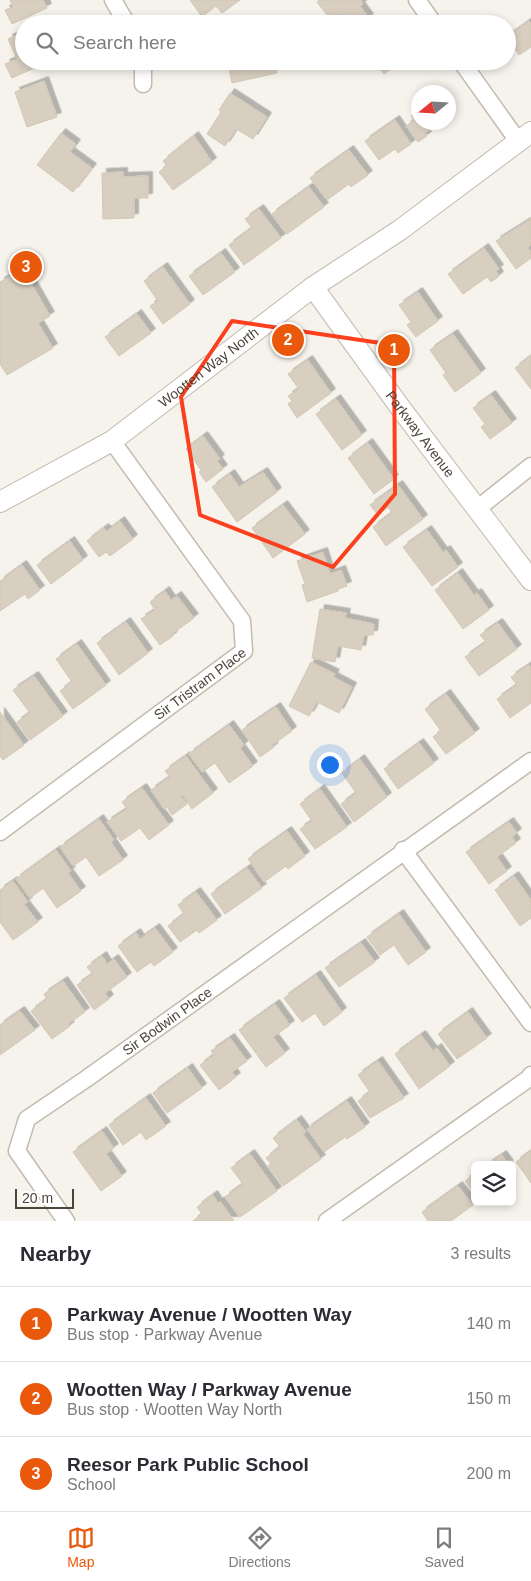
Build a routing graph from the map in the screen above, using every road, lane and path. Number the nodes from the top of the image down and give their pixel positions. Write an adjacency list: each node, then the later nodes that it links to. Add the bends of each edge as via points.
1 (113, 0): 3 (street)
2 (417, 0): 4 (street)
3 (122, 15)
4 (428, 15)
5 (143, 70): 7 (street)
6 (468, 70): 8 (street)
7 (143, 84)
8 (524, 137): 9 (street, Wootten Way North, via 400,230)
9 (314, 287): 10 (street, Wootten Way North); 13 (street, Parkway Avenue)
10 (112, 441): 12 (street, Wootten Way North); 16 (street, Sir Tristram Place, via 242,621 244,652)
11 (531, 466): 13 (street)
12 (0, 502)
13 (477, 509): 14 (street, Parkway Avenue)
14 (531, 580)
15 (531, 760): 17 (street, Sir Bodwin Place)
16 (0, 832)
17 (404, 850): 18 (street); 20 (street, Sir Bodwin Place, via 27,1119 17,1151)
18 (531, 1023)
19 (531, 1075): 21 (street)
20 (66, 1221)
21 (327, 1221)

